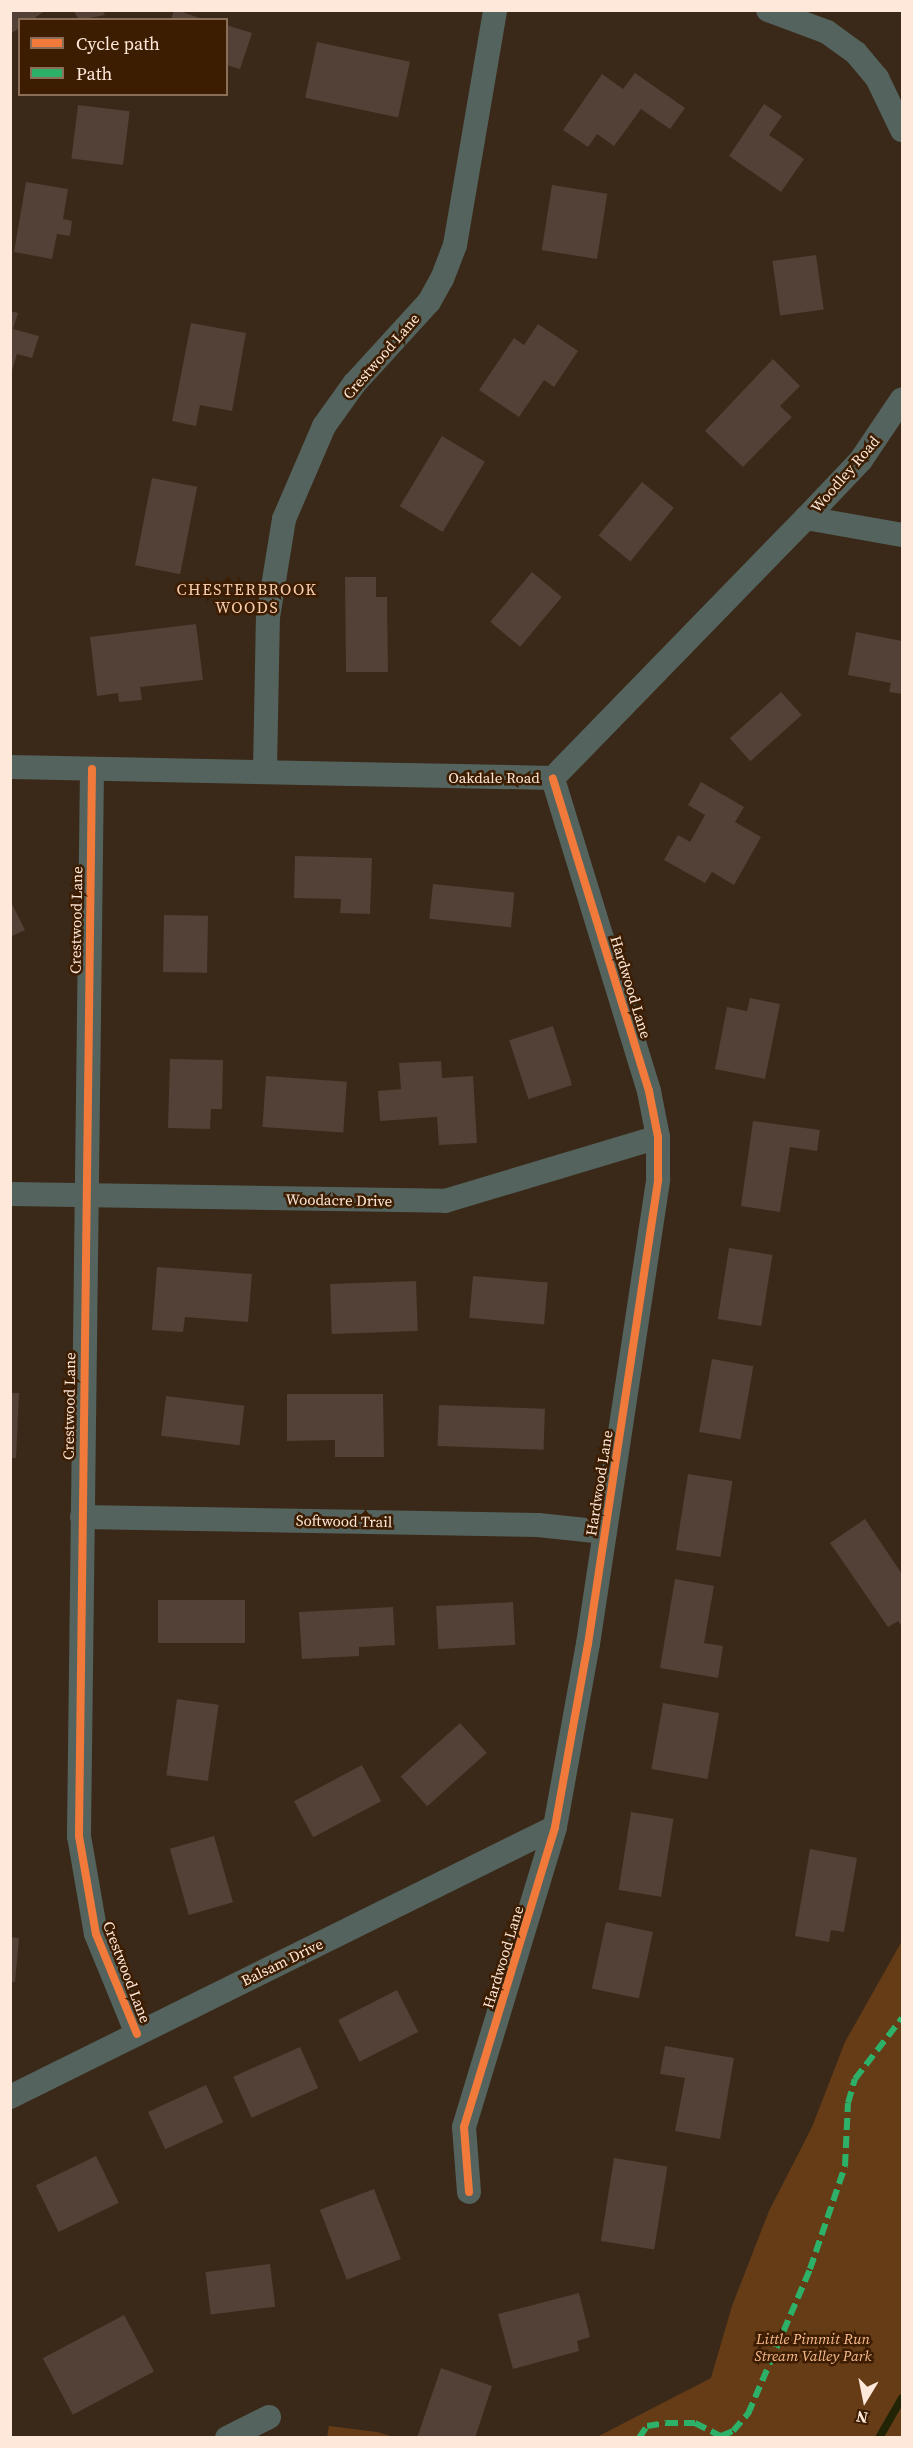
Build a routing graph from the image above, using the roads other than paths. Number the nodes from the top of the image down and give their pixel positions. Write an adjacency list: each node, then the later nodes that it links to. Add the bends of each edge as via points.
1 (495, 10): 9 (street, Crestwood Lane, via 455,245 442,279 429,302 354,384 324,426 284,519 268,617)
2 (768, 10): 3 (street, via 826,32 856,54 878,78)
3 (903, 130)
4 (903, 399): 5 (street, Woodley Road, via 861,460)
5 (806, 518): 6 (street); 10 (street, Oakdale Road)
6 (903, 536)
7 (10, 767): 8 (street, Oakdale Road)
8 (92, 769): 9 (street, Oakdale Road); 13 (street, Crestwood Lane)
9 (265, 770): 10 (street, Oakdale Road, via 474,780)
10 (553, 778): 11 (street, Hardwood Lane, via 649,1091)
11 (658, 1137): 13 (street, Woodacre Drive, via 445,1201); 15 (street, Hardwood Lane, via 654,1229)
12 (10, 1194): 13 (street, Woodacre Drive)
13 (85, 1195): 14 (street, Crestwood Lane)
14 (82, 1517): 15 (street, Softwood Trail, via 538,1524); 17 (street, Crestwood Lane, via 82,1872 96,1934)
15 (605, 1532): 16 (street, Hardwood Lane)
16 (555, 1827): 17 (street, Balsam Drive); 19 (street, Hardwood Lane, via 467,2111 462,2141)
17 (137, 2034): 18 (street, Balsam Drive)
18 (10, 2097)
19 (469, 2192)
20 (269, 2417): 21 (street)
21 (227, 2438)

